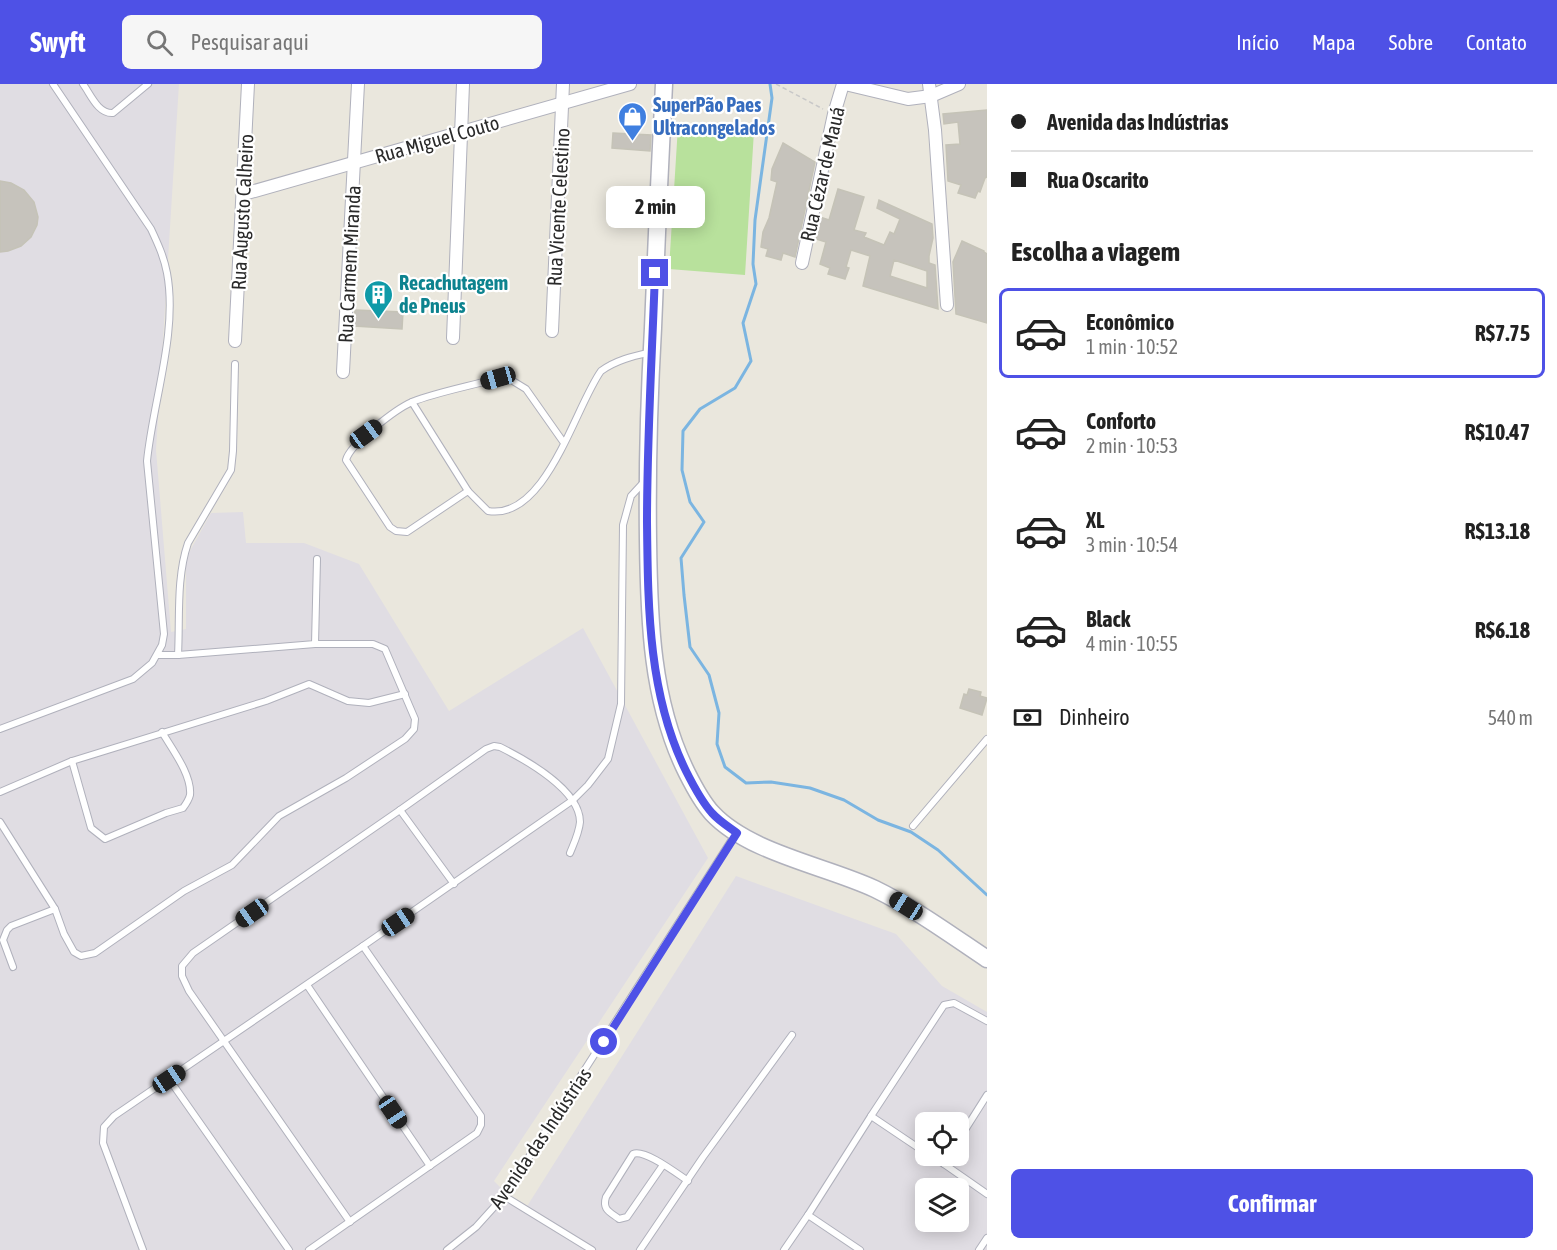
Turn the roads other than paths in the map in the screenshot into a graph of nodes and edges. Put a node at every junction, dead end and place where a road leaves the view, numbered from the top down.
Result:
1 (52, 84) edge
2 (83, 84) edge
3 (148, 84) edge
4 (248, 84) edge
5 (358, 84) edge
6 (463, 84) edge
7 (563, 84) edge
8 (630, 84) edge
9 (664, 84) edge
10 (844, 84) edge
11 (959, 84) edge
12 (930, 90) edge
13 (563, 104) junction
14 (461, 132) junction
15 (355, 162) junction
16 (244, 194) junction
17 (802, 263) dead end
18 (947, 305) dead end
19 (552, 331) dead end
20 (453, 338) dead end
21 (235, 341) dead end
22 (652, 352) junction
23 (235, 364) dead end
24 (343, 372) dead end
25 (412, 402) junction
26 (564, 443) junction
27 (647, 479) junction
28 (468, 491) junction
29 (317, 559) dead end
30 (315, 644) junction
31 (158, 655) junction
32 (178, 655) junction
33 (405, 694) junction
34 (0, 729) edge
35 (162, 732) junction
36 (987, 739) edge
37 (72, 761) junction
38 (0, 792) edge
39 (573, 800) junction
40 (400, 810) junction
41 (0, 822) edge
42 (913, 826) dead end
43 (737, 833) junction
44 (570, 853) dead end
45 (454, 884) junction
46 (55, 909) junction
47 (363, 946) junction
48 (987, 959) edge
49 (13, 967) dead end
50 (307, 985) junction
51 (987, 1021) edge
52 (792, 1035) dead end
53 (224, 1042) junction
54 (169, 1079) junction
55 (987, 1095) edge
56 (871, 1116) junction
57 (969, 1124) edge
58 (915, 1146) edge
59 (663, 1165) junction
60 (430, 1166) junction
61 (947, 1166) edge
62 (688, 1181) junction
63 (987, 1194) edge
64 (504, 1196) junction
65 (808, 1215) junction
66 (350, 1222) junction
67 (986, 1243) edge
68 (142, 1250) edge
69 (289, 1250) edge
70 (309, 1250) edge
71 (447, 1250) edge
72 (592, 1250) edge
73 (640, 1250) edge
74 (784, 1250) edge
75 (860, 1250) edge
76 (979, 1250) edge

1 - 31 lane
2 - 3 lane
4 - 16 street, Rua Augusto Calheiro
5 - 15 street, Rua Carmem Miranda
6 - 14 street
7 - 13 street, Rua Vicente Celestino
8 - 13 street, Rua Miguel Couto
9 - 22 main road
10 - 12 street
10 - 17 street, Rua Cézar de Mauá
11 - 12 street
12 - 18 street
13 - 14 street, Rua Miguel Couto
13 - 19 street, Rua Vicente Celestino
14 - 15 street, Rua Miguel Couto
14 - 20 street
15 - 16 street, Rua Miguel Couto
15 - 24 street, Rua Carmem Miranda
16 - 21 street, Rua Augusto Calheiro
22 - 26 lane
22 - 27 main road
23 - 32 lane
25 - 26 lane
25 - 28 lane
25 - 28 lane
26 - 28 lane
27 - 39 lane
27 - 43 main road
29 - 30 lane
30 - 32 lane
30 - 33 lane
31 - 32 lane
31 - 34 lane
33 - 35 lane
33 - 46 lane
35 - 37 lane
35 - 37 lane
36 - 42 lane
37 - 38 lane
39 - 40 lane
39 - 44 lane
39 - 45 lane
40 - 45 lane
40 - 53 lane
41 - 46 lane
43 - 48 main road
43 - 64 lane, Avenida das Indústrias
45 - 47 lane
46 - 49 lane
47 - 50 lane
47 - 60 lane
50 - 53 lane
50 - 60 lane
51 - 56 lane
52 - 62 lane
53 - 54 lane
53 - 66 lane
54 - 68 lane
54 - 69 lane
55 - 57 lane
56 - 58 lane
56 - 65 lane
59 - 59 lane
59 - 62 lane
60 - 66 lane
61 - 63 lane
62 - 73 lane
64 - 71 lane, Avenida das Indústrias
64 - 72 lane
65 - 74 lane
65 - 75 lane
66 - 70 lane
67 - 76 lane

